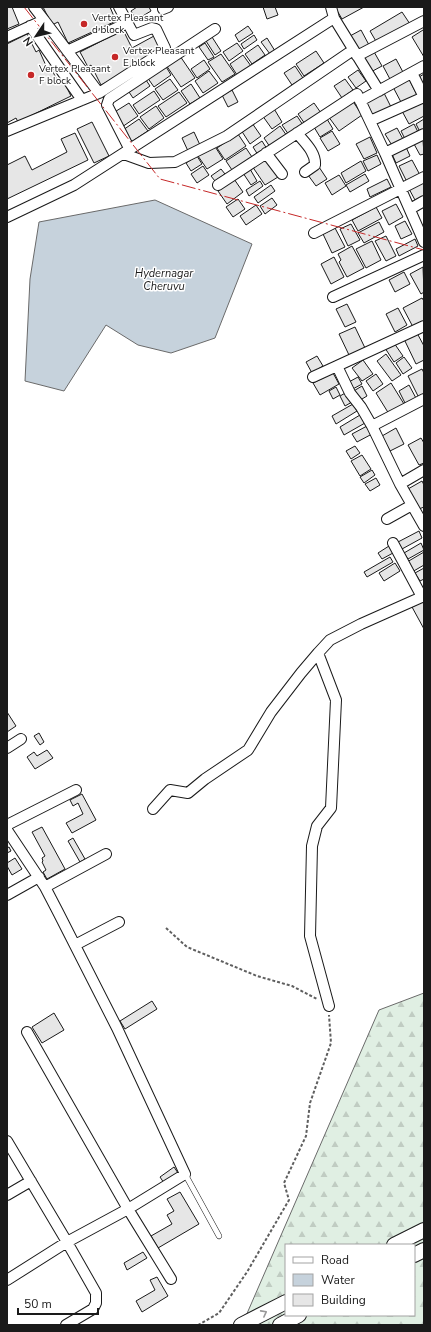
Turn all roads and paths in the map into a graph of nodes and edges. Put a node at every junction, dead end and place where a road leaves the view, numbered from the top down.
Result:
1 (34, 7) edge
2 (119, 7) edge
3 (331, 7) edge
4 (334, 18) junction
5 (44, 20) junction
6 (424, 21) edge
7 (127, 23) junction
8 (30, 26) junction
9 (215, 29) dead end
10 (7, 37) edge
11 (67, 51) junction
12 (355, 53) junction
13 (424, 66) edge
14 (412, 73) junction
15 (379, 91) junction
16 (99, 93) junction
17 (424, 97) edge
18 (82, 100) junction
19 (360, 101) junction
20 (370, 121) junction
21 (7, 131) edge
22 (297, 133) junction
23 (424, 134) edge
24 (127, 152) junction
25 (266, 153) junction
26 (386, 153) junction
27 (305, 172) dead end
28 (282, 174) dead end
29 (424, 177) edge
30 (218, 185) dead end
31 (401, 189) junction
32 (424, 201) edge
33 (410, 209) junction
34 (7, 217) edge
35 (314, 233) dead end
36 (424, 242) edge
37 (424, 255) edge
38 (333, 297) dead end
39 (424, 326) edge
40 (337, 366) junction
41 (313, 377) dead end
42 (424, 399) edge
43 (372, 426) junction
44 (424, 470) edge
45 (400, 484) junction
46 (412, 505) junction
47 (387, 519) dead end
48 (424, 526) edge
49 (393, 543) dead end
50 (423, 596) edge
51 (318, 653) junction
52 (21, 739) dead end
53 (7, 748) edge
54 (76, 790) dead end
55 (153, 809) dead end
56 (7, 825) edge
57 (7, 830) edge
58 (106, 854) dead end
59 (39, 877) junction
60 (45, 887) junction
61 (7, 895) edge
62 (120, 922) dead end
63 (166, 928) dead end
64 (75, 945) junction
65 (329, 1006) junction
66 (27, 1032) dead end
67 (7, 1141) edge
68 (185, 1174) junction
69 (31, 1181) junction
70 (7, 1195) edge
71 (128, 1209) junction
72 (424, 1230) edge
73 (219, 1236) dead end
74 (67, 1242) junction
75 (396, 1244) edge
76 (424, 1250) edge
77 (415, 1254) edge
78 (171, 1279) dead end
79 (7, 1280) edge
80 (285, 1303) edge
81 (297, 1316) edge
82 (66, 1325) edge
83 (198, 1325) edge
84 (241, 1325) edge
85 (280, 1325) edge

1 - 5 street
2 - 7 street
3 - 4 street
4 - 12 street
4 - 24 street
5 - 8 street
5 - 11 street
6 - 12 street
7 - 11 street
7 - 16 street
8 - 10 street
8 - 18 street
9 - 24 street
11 - 16 street
12 - 15 street
12 - 24 street
13 - 14 street
14 - 15 street
14 - 17 street
15 - 19 street
16 - 18 street
17 - 20 street
18 - 21 street
19 - 20 street
19 - 22 street
20 - 26 street
22 - 25 street
22 - 27 street
23 - 26 street
24 - 34 street
25 - 28 street
25 - 30 street
26 - 31 street
29 - 31 street
31 - 33 street
31 - 35 street
32 - 33 street
33 - 36 street
37 - 38 street
39 - 40 street
40 - 41 street
40 - 43 street
42 - 43 street
43 - 45 street
44 - 45 street
45 - 46 street
46 - 47 street
46 - 48 street
49 - 50 street
50 - 51 street
51 - 55 street
51 - 65 street
52 - 53 street
54 - 56 street
57 - 59 street
58 - 60 street
59 - 60 street
59 - 61 street
60 - 64 street
62 - 64 street
63 - 65 path
64 - 68 street
65 - 83 path
66 - 71 street
67 - 69 street
68 - 71 street
68 - 73 lane
69 - 70 street
69 - 74 street
71 - 74 street
71 - 78 street
72 - 75 main road
74 - 79 street
74 - 82 street
76 - 77 main road
84 -> 80 main road
81 - 85 main road

